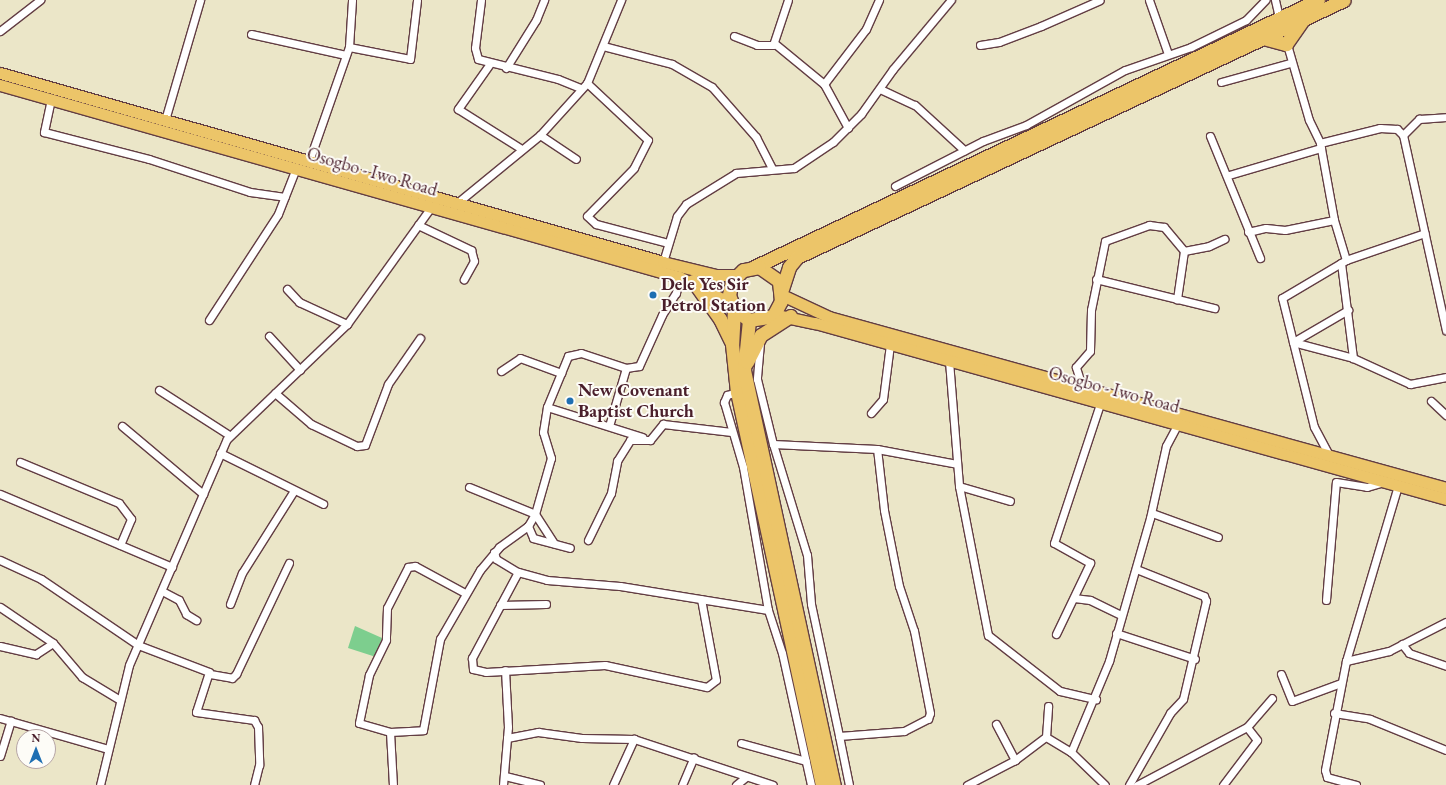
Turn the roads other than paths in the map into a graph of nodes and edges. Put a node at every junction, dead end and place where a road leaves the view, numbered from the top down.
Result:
1 (40, 0) edge
2 (200, 0) edge
3 (352, 0) edge
4 (417, 0) edge
5 (481, 0) edge
6 (544, 0) edge
7 (621, 0) edge
8 (788, 0) edge
9 (879, 0) edge
10 (951, 0) edge
11 (1100, 0) edge
12 (1149, 0) edge
13 (1265, 0) edge
14 (1275, 0) edge
15 (1318, 0) edge
16 (1344, 0) edge
17 (1302, 20) junction
18 (1281, 24) junction
19 (0, 31) edge
20 (251, 34) dead end
21 (734, 36) dead end
22 (1263, 38) junction
23 (774, 44) junction
24 (980, 44) dead end
25 (1286, 44) junction
26 (603, 46) junction
27 (349, 48) junction
28 (1168, 54) junction
29 (346, 55) junction
30 (1290, 63) junction
31 (488, 65) junction
32 (506, 68) junction
33 (0, 73) edge
34 (1221, 82) dead end
35 (586, 83) junction
36 (824, 84) junction
37 (0, 85) edge
38 (882, 85) junction
39 (580, 88) junction
40 (51, 99) junction
41 (1446, 117) edge
42 (165, 120) junction
43 (848, 128) junction
44 (540, 135) junction
45 (1210, 136) dead end
46 (1403, 136) junction
47 (1321, 146) junction
48 (520, 148) junction
49 (964, 150) junction
50 (576, 159) dead end
51 (309, 162) junction
52 (296, 168) junction
53 (772, 168) junction
54 (1229, 175) junction
55 (895, 186) dead end
56 (285, 197) junction
57 (457, 203) junction
58 (431, 207) junction
59 (1334, 220) junction
60 (418, 225) junction
61 (1248, 232) junction
62 (1425, 233) junction
63 (1224, 239) dead end
64 (668, 243) junction
65 (1184, 251) junction
66 (1260, 258) dead end
67 (663, 262) junction
68 (1344, 262) junction
69 (750, 268) junction
70 (737, 275) junction
71 (679, 277) junction
72 (464, 279) dead end
73 (1096, 279) junction
74 (693, 281) junction
75 (287, 289) dead end
76 (782, 292) junction
77 (1177, 299) junction
78 (732, 306) junction
79 (1214, 308) dead end
80 (1348, 310) junction
81 (772, 316) junction
82 (790, 316) junction
83 (209, 320) dead end
84 (750, 320) junction
85 (347, 324) junction
86 (1446, 330) edge
87 (761, 335) junction
88 (269, 336) dead end
89 (420, 338) dead end
90 (1293, 342) junction
91 (732, 344) junction
92 (890, 344) junction
93 (1353, 358) junction
94 (949, 361) junction
95 (626, 368) junction
96 (300, 370) junction
97 (744, 370) junction
98 (501, 371) dead end
99 (561, 373) junction
100 (1446, 376) edge
101 (1082, 386) junction
102 (160, 390) dead end
103 (737, 392) junction
104 (275, 393) junction
105 (1431, 402) dead end
106 (1100, 404) junction
107 (547, 407) junction
108 (871, 413) dead end
109 (1446, 415) edge
110 (1177, 425) junction
111 (122, 426) dead end
112 (609, 426) junction
113 (732, 432) junction
114 (230, 435) junction
115 (650, 440) junction
116 (774, 444) junction
117 (877, 449) junction
118 (220, 453) junction
119 (1329, 455) junction
120 (20, 462) dead end
121 (957, 464) junction
122 (1383, 482) junction
123 (959, 486) junction
124 (1398, 486) junction
125 (469, 487) dead end
126 (1446, 488) edge
127 (293, 492) junction
128 (0, 494) edge
129 (203, 494) junction
130 (1446, 499) edge
131 (1010, 501) dead end
132 (323, 504) dead end
133 (1152, 513) junction
134 (535, 514) junction
135 (528, 526) junction
136 (1218, 537) dead end
137 (588, 540) dead end
138 (554, 543) junction
139 (120, 545) junction
140 (570, 548) dead end
141 (496, 553) junction
142 (0, 560) edge
143 (289, 563) dead end
144 (776, 564) junction
145 (172, 567) junction
146 (761, 568) junction
147 (1136, 569) junction
148 (518, 572) junction
149 (162, 591) junction
150 (465, 594) junction
151 (1074, 598) junction
152 (701, 599) junction
153 (1326, 600) dead end
154 (230, 604) dead end
155 (546, 604) dead end
156 (500, 605) junction
157 (0, 607) edge
158 (768, 610) junction
159 (1120, 615) junction
160 (196, 620) dead end
161 (1446, 622) edge
162 (1116, 633) junction
163 (1056, 634) dead end
164 (53, 644) junction
165 (1402, 644) junction
166 (138, 645) junction
167 (0, 646) edge
168 (1194, 659) junction
169 (1346, 661) junction
170 (803, 665) junction
171 (1446, 666) edge
172 (505, 670) junction
173 (210, 674) junction
174 (1282, 674) dead end
175 (1341, 683) junction
176 (1096, 698) junction
177 (1272, 698) dead end
178 (120, 700) junction
179 (1048, 706) dead end
180 (1334, 713) junction
181 (0, 718) edge
182 (11, 721) junction
183 (996, 724) dead end
184 (1247, 727) junction
185 (390, 732) junction
186 (839, 736) junction
187 (1046, 737) junction
188 (507, 738) junction
189 (634, 739) junction
190 (741, 743) dead end
191 (108, 749) junction
192 (1446, 750) edge
193 (1071, 752) junction
194 (0, 756) edge
195 (694, 757) junction
196 (1015, 760) junction
197 (806, 762) junction
198 (505, 776) junction
199 (746, 777) junction
200 (816, 781) edge
201 (100, 785) edge
202 (254, 785) edge
203 (393, 785) edge
204 (503, 785) edge
205 (540, 785) edge
206 (613, 785) edge
207 (682, 785) edge
208 (736, 785) edge
209 (773, 785) edge
210 (834, 785) edge
211 (849, 785) edge
212 (967, 785) edge
213 (1105, 785) edge
214 (1129, 785) edge
215 (1137, 785) edge
216 (1223, 785) edge
217 (1356, 785) edge

1 - 19 street
2 - 42 street
3 - 27 street
4 - 27 street
5 - 31 street
6 - 32 street
7 - 26 street
8 - 23 street
9 - 36 street
10 - 38 street
11 - 24 street
12 - 28 street
13 - 28 street
14 - 18 street
15 - 18 highway
16 - 17 highway
17 - 18 highway
17 - 25 highway
18 - 22 highway
18 - 25 street
18 - 69 highway
20 - 29 street
21 - 23 street
22 - 25 highway
22 - 76 highway
23 - 36 street
25 - 30 street
26 - 35 street
26 - 53 street
27 - 29 street
28 - 49 street
29 - 51 street
30 - 34 street
30 - 47 street
31 - 32 street
31 - 48 street
32 - 39 street
33 - 42 main road, Osogbo - Iwo Road
35 - 39 street
35 - 64 street
36 - 43 street
37 - 40 main road, Osogbo - Iwo Road
38 - 43 street
38 - 49 street
39 - 44 street
40 - 52 main road, Osogbo - Iwo Road
40 - 56 street
41 - 46 street
42 - 51 main road, Osogbo - Iwo Road
43 - 53 street
44 - 48 street
44 - 50 street
45 - 54 street
46 - 47 street
46 - 62 street
47 - 54 street
47 - 59 street
48 - 57 street
49 - 55 street
51 - 57 main road, Osogbo - Iwo Road
52 - 56 street
52 - 58 main road, Osogbo - Iwo Road
53 - 64 street
54 - 61 street
56 - 83 street
57 - 67 main road, Osogbo - Iwo Road
58 - 60 street
58 - 71 main road, Osogbo - Iwo Road
59 - 61 street
59 - 68 street
60 - 72 street
60 - 85 street
61 - 66 street
62 - 68 street
62 - 86 street
63 - 65 street
64 - 67 street
65 - 73 street
65 - 77 street
67 - 70 main road, Osogbo - Iwo Road
68 - 80 street
68 - 90 street
69 - 70 highway
69 - 76 highway
70 - 78 highway
71 - 74 main road, Osogbo - Iwo Road
71 - 95 street
73 - 77 street
73 - 101 street
74 - 78 main road, Osogbo - Iwo Road
74 - 91 highway
75 - 85 street
76 - 81 highway
76 - 101 main road, Osogbo - Iwo Road
77 - 79 street
78 - 84 highway
78 - 91 highway
80 - 90 street
80 - 93 street
81 - 82 main road, Osogbo - Iwo Road
81 - 84 highway
82 - 87 highway
82 - 92 main road, Osogbo - Iwo Road
84 - 97 highway
85 - 96 street
87 - 97 highway
87 - 116 street
88 - 96 street
89 - 104 street
90 - 93 street
90 - 119 street
91 - 103 highway
92 - 94 main road, Osogbo - Iwo Road
92 - 108 street
93 - 100 street
94 - 106 main road, Osogbo - Iwo Road
94 - 121 street
95 - 99 street
95 - 112 street
96 - 104 street
97 - 170 highway
98 - 99 street
99 - 107 street
101 - 119 main road, Osogbo - Iwo Road
102 - 114 street
103 - 113 street
103 - 144 highway
104 - 114 street
105 - 109 street
106 - 110 main road, Osogbo - Iwo Road
106 - 151 street
107 - 112 street
107 - 134 street
110 - 122 main road, Osogbo - Iwo Road
110 - 133 street
111 - 129 street
112 - 115 street
113 - 115 street
113 - 146 street
114 - 118 street
115 - 137 street
116 - 117 street
116 - 186 street
117 - 121 street
117 - 186 street
118 - 127 street
118 - 129 street
119 - 126 main road, Osogbo - Iwo Road
120 - 139 street
121 - 123 street
122 - 124 main road, Osogbo - Iwo Road
122 - 153 street
123 - 131 street
123 - 176 street
124 - 130 main road, Osogbo - Iwo Road
124 - 169 street
125 - 134 street
127 - 132 street
127 - 154 street
128 - 139 street
129 - 145 street
133 - 136 street
133 - 147 street
134 - 135 street
134 - 138 street
135 - 138 street
135 - 141 street
138 - 140 street
139 - 145 street
141 - 148 street
141 - 150 street
142 - 166 street
143 - 173 street
144 - 146 street
144 - 170 highway
145 - 149 street
146 - 158 street
147 - 159 street
147 - 168 street
148 - 152 street
148 - 156 street
149 - 160 street
149 - 166 street
150 - 185 street
150 - 185 street
151 - 159 street
151 - 163 street
152 - 158 street
152 - 172 street
155 - 156 street
156 - 172 street
157 - 164 street
158 - 197 street
159 - 162 street
161 - 165 street
162 - 168 street
162 - 176 street
164 - 167 street
164 - 178 street
165 - 169 street
165 - 171 street
166 - 173 street
166 - 178 street
168 - 214 street
169 - 175 street
170 - 200 highway
170 - 210 highway
172 - 188 street
173 - 202 street
174 - 175 street
175 - 180 street
176 - 193 street
177 - 184 street
178 - 191 street
179 - 187 street
180 - 192 street
180 - 217 street
181 - 182 street
182 - 191 street
182 - 194 street
183 - 196 street
184 - 215 street
184 - 216 street
185 - 203 street
186 - 211 street
187 - 193 street
187 - 196 street
188 - 189 street
188 - 198 street
189 - 195 street
189 - 206 street
190 - 197 street
191 - 201 street
193 - 213 street
195 - 199 street
195 - 207 street
196 - 212 street
197 - 200 street
198 - 204 street
198 - 205 street
199 - 208 street
199 - 209 street

